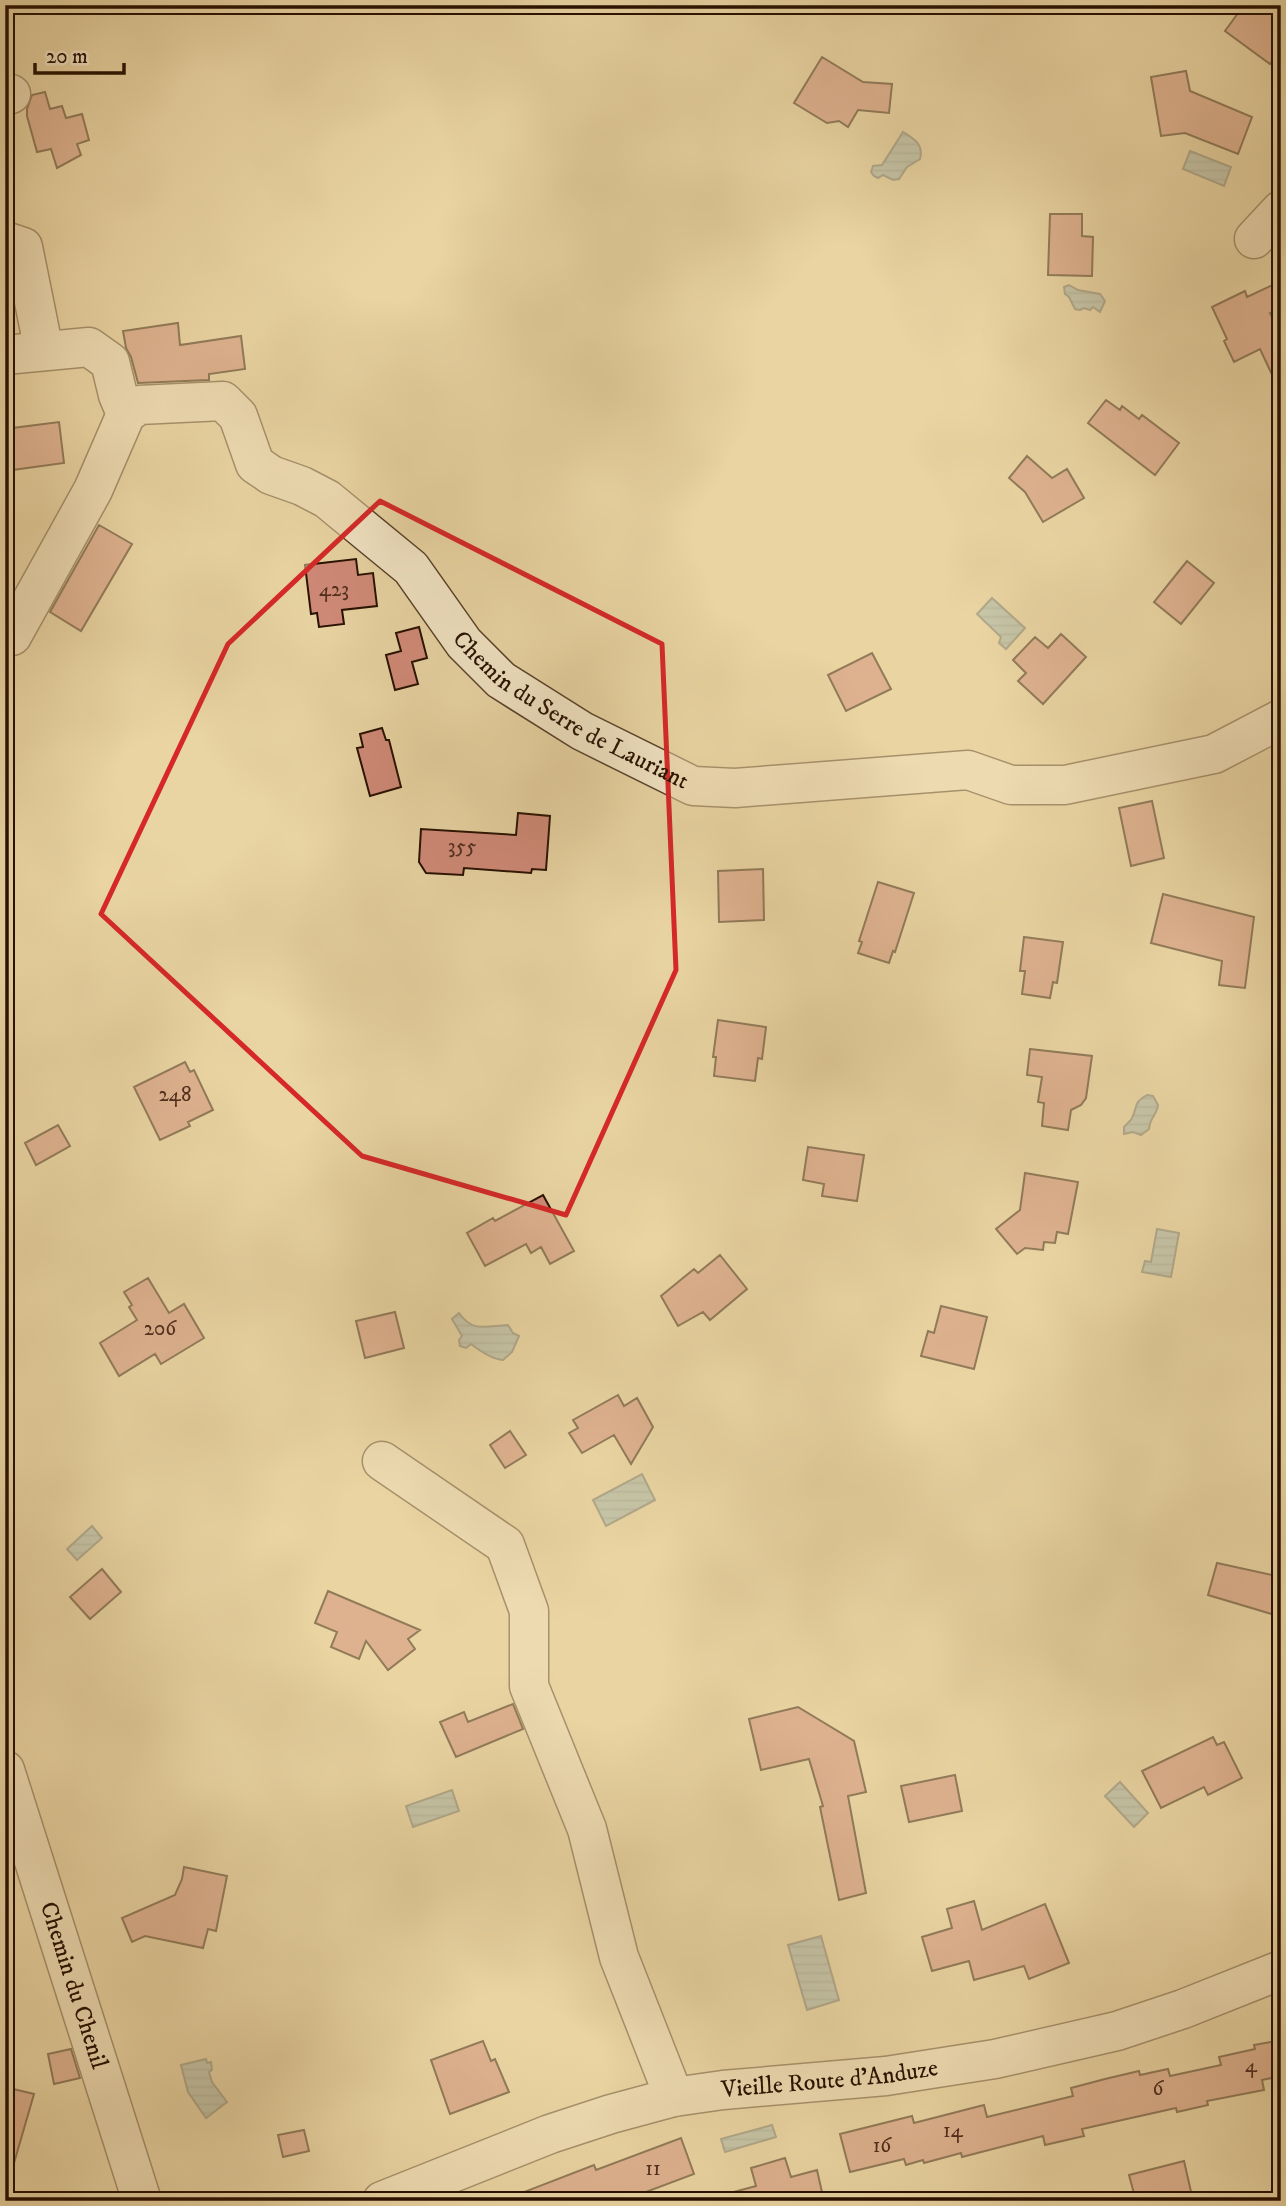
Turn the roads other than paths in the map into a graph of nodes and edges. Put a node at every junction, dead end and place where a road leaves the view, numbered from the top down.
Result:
1 (1281, 210) edge
2 (1254, 239) dead end
3 (5, 241) edge
4 (44, 351) junction
5 (5, 355) edge
6 (126, 414) junction
7 (12, 636) dead end
8 (1281, 719) edge
9 (382, 1461) dead end
10 (5, 1770) edge
11 (1281, 1970) edge
12 (674, 2097) junction
13 (142, 2201) edge
14 (382, 2201) edge

1 - 2 street
3 - 4 street
4 - 5 street
4 - 6 street
6 - 7 street
6 - 8 street, Chemin du Serre de Lauriant
9 - 12 street
10 - 13 street, Chemin du Chenil
11 - 12 street, Vieille Route d'Anduze
12 - 14 street, Vieille Route d'Anduze

